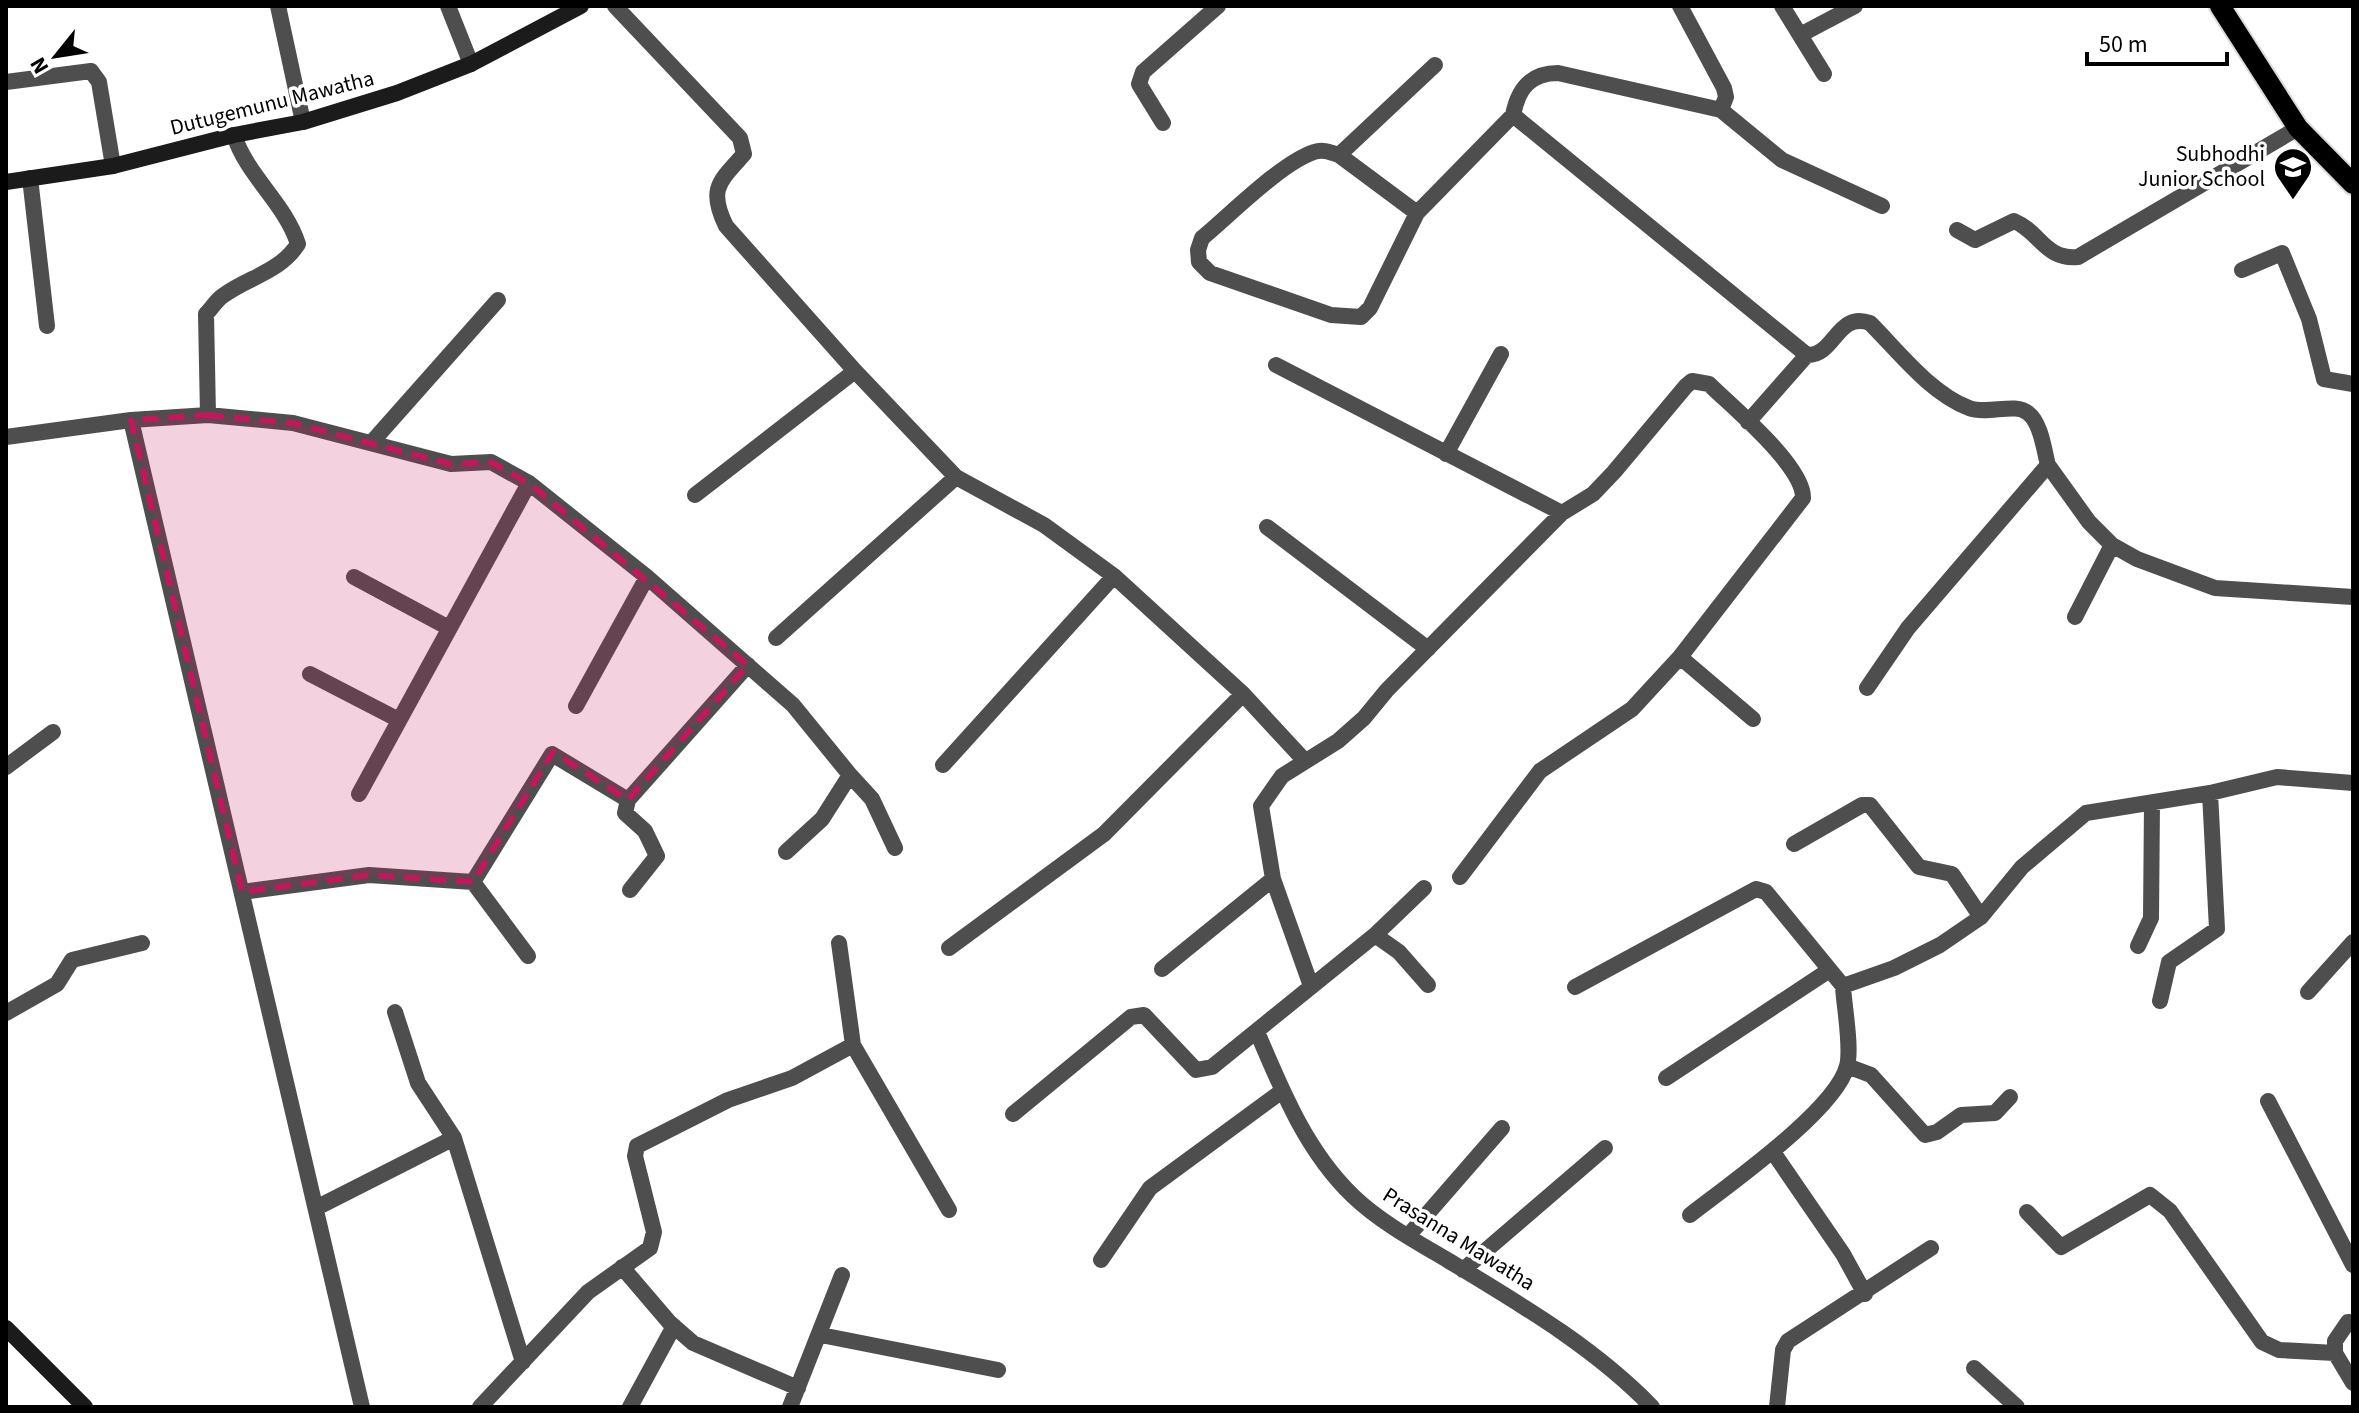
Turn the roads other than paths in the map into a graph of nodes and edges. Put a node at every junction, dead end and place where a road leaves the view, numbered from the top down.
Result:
1 (278, 6) edge
2 (448, 6) edge
3 (581, 6) edge
4 (615, 6) edge
5 (1218, 6) edge
6 (1680, 6) edge
7 (1782, 6) edge
8 (1855, 6) edge
9 (2220, 6) edge
10 (1800, 35) junction
11 (471, 64) junction
12 (1435, 65) dead end
13 (1824, 74) dead end
14 (6, 82) edge
15 (1721, 110) junction
16 (1513, 115) junction
17 (303, 122) junction
18 (1163, 123) dead end
19 (2298, 128) junction
20 (234, 135) junction
21 (1339, 155) junction
22 (113, 166) junction
23 (30, 178) junction
24 (6, 182) edge
25 (2353, 184) edge
26 (1882, 206) dead end
27 (1417, 213) junction
28 (1957, 230) dead end
29 (2242, 270) dead end
30 (498, 300) dead end
31 (47, 326) dead end
32 (1501, 354) dead end
33 (1807, 355) junction
34 (1276, 365) dead end
35 (855, 371) junction
36 (2353, 384) edge
37 (208, 415) junction
38 (131, 420) junction
39 (1748, 422) junction
40 (6, 437) edge
41 (372, 442) junction
42 (1446, 454) junction
43 (2048, 465) junction
44 (956, 477) junction
45 (529, 483) junction
46 (695, 495) dead end
47 (1562, 513) junction
48 (1267, 527) dead end
49 (2112, 545) junction
50 (1114, 576) junction
51 (354, 577) dead end
52 (647, 577) junction
53 (2353, 597) edge
54 (2075, 617) dead end
55 (449, 628) junction
56 (776, 638) dead end
57 (1428, 649) junction
58 (1680, 657) junction
59 (748, 665) junction
60 (310, 674) dead end
61 (1867, 688) dead end
62 (1243, 694) junction
63 (576, 706) dead end
64 (1753, 719) dead end
65 (399, 720) junction
66 (53, 732) dead end
67 (1304, 760) junction
68 (943, 765) dead end
69 (6, 767) edge
70 (850, 775) junction
71 (2353, 783) edge
72 (2210, 793) junction
73 (359, 794) dead end
74 (628, 800) junction
75 (2152, 803) junction
76 (1794, 844) dead end
77 (895, 848) dead end
78 (786, 852) dead end
79 (1460, 877) dead end
80 (1273, 879) junction
81 (473, 882) junction
82 (1424, 888) dead end
83 (630, 890) dead end
84 (242, 892) junction
85 (1981, 917) junction
86 (1375, 935) junction
87 (2353, 942) edge
88 (142, 943) dead end
89 (839, 943) dead end
90 (2138, 946) dead end
91 (949, 948) dead end
92 (528, 956) dead end
93 (1162, 969) dead end
94 (1828, 971) junction
95 (1428, 985) dead end
96 (1311, 986) junction
97 (1843, 986) junction
98 (1575, 987) dead end
99 (2308, 992) dead end
100 (2160, 1001) dead end
101 (395, 1012) dead end
102 (6, 1013) edge
103 (1258, 1034) junction
104 (853, 1045) junction
105 (1847, 1066) junction
106 (1666, 1078) dead end
107 (1282, 1091) junction
108 (2010, 1097) dead end
109 (2268, 1101) dead end
110 (1013, 1114) dead end
111 (1502, 1128) dead end
112 (454, 1138) junction
113 (1605, 1148) dead end
114 (1773, 1152) junction
115 (316, 1208) junction
116 (949, 1210) dead end
117 (2027, 1212) dead end
118 (1690, 1215) dead end
119 (1408, 1236) junction
120 (1931, 1248) dead end
121 (1101, 1260) dead end
122 (2353, 1265) edge
123 (622, 1267) junction
124 (1463, 1270) junction
125 (842, 1275) dead end
126 (1865, 1294) junction
127 (2353, 1322) edge
128 (674, 1326) junction
129 (7, 1329) edge
130 (821, 1335) junction
131 (2335, 1353) junction
132 (523, 1362) junction
133 (1974, 1368) dead end
134 (998, 1370) dead end
135 (2353, 1383) edge
136 (798, 1388) junction
137 (85, 1407) edge
138 (362, 1407) edge
139 (480, 1407) edge
140 (630, 1407) edge
141 (790, 1407) edge
142 (1652, 1407) edge
143 (1777, 1407) edge
144 (2017, 1407) edge

1 - 17 street
2 - 11 street
3 - 11 street, Dutugemunu Mawatha
4 - 35 street
5 - 18 street
6 - 15 street
7 - 10 street
8 - 10 street
9 - 19 main road
10 - 13 street
11 - 17 street, Dutugemunu Mawatha
12 - 21 street
14 - 22 street
15 - 16 street
15 - 26 street
16 - 27 street
16 - 33 street
17 - 20 street, Dutugemunu Mawatha
19 - 25 main road
19 - 28 street
20 - 22 street, Dutugemunu Mawatha
20 - 37 street
21 - 27 street
21 - 27 street
22 - 23 street, Dutugemunu Mawatha
23 - 24 street, Dutugemunu Mawatha
23 - 31 street
29 - 36 street
30 - 41 street
32 - 42 street
33 - 39 street
33 - 43 street
34 - 42 street
35 - 44 street
35 - 46 street
37 - 38 street
37 - 41 street
38 - 40 street
38 - 84 street
39 - 47 street
39 - 58 street
41 - 45 street
42 - 47 street
43 - 49 street
43 - 61 street
44 - 50 street
44 - 56 street
45 - 52 street
45 - 55 street
47 - 57 street
48 - 57 street
49 - 53 street
49 - 54 street
50 - 62 street
50 - 68 street
51 - 55 street
52 - 59 street
52 - 63 street
55 - 65 street
57 - 67 street
58 - 64 street
58 - 79 street
59 - 70 street
59 - 74 street
60 - 65 street
62 - 67 street
62 - 91 street
65 - 73 street
66 - 69 street
67 - 80 street
70 - 77 street
70 - 78 street
71 - 72 street
72 - 75 street
72 - 100 street
74 - 81 street
74 - 83 street
75 - 85 street
75 - 90 street
76 - 85 street
80 - 93 street
80 - 96 street
81 - 84 street
81 - 92 street
82 - 86 street
84 - 115 street
85 - 97 street
86 - 95 street
86 - 96 street
87 - 99 street
88 - 102 street
89 - 104 street
94 - 97 street
94 - 98 street
94 - 106 street
96 - 103 street
97 - 105 street
101 - 112 street
103 - 107 street, Prasanna Mawatha
103 - 110 street
104 - 116 street
104 - 123 street
105 - 108 street
105 - 114 street
107 - 119 street, Prasanna Mawatha
107 - 121 street
109 - 122 street
111 - 119 street
112 - 115 street
112 - 132 street
113 - 124 street
114 - 118 street
114 - 126 street
115 - 138 street
117 - 131 street
119 - 124 street, Prasanna Mawatha
120 - 126 street
123 - 128 street
123 - 132 street
124 - 142 street, Prasanna Mawatha
125 - 130 street
126 - 143 street
127 - 131 street
128 - 136 street
128 - 140 street
129 - 137 street
130 - 134 street
130 - 136 street
131 - 135 street
132 - 139 street
133 - 144 street
136 - 141 street

